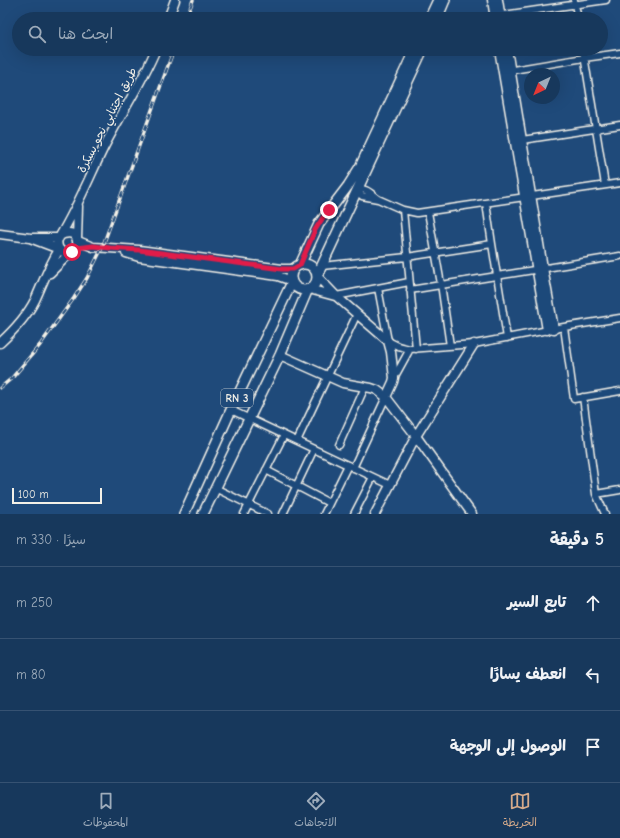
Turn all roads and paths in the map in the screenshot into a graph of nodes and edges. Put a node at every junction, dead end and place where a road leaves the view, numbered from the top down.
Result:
1 (175, 0) edge
2 (438, 0) edge
3 (445, 0) edge
4 (492, 0) edge
5 (498, 0) edge
6 (606, 0) edge
7 (575, 2) edge
8 (171, 12) edge
9 (432, 12) edge
10 (439, 12) edge
11 (496, 12) edge
12 (498, 12) edge
13 (527, 12) edge
14 (577, 12) edge
15 (620, 53) edge
16 (608, 55) edge
17 (152, 56) edge
18 (412, 56) edge
19 (420, 56) edge
20 (501, 56) edge
21 (507, 56) edge
22 (598, 56) edge
23 (584, 58) junction
24 (506, 71) junction
25 (620, 125) edge
26 (595, 129) junction
27 (522, 140) junction
28 (620, 183) edge
29 (605, 185) junction
30 (348, 186) junction
31 (358, 190) junction
32 (528, 196) junction
33 (79, 201) junction
34 (486, 203) junction
35 (403, 210) junction
36 (428, 212) junction
37 (0, 234) edge
38 (59, 237) junction
39 (30, 238) junction
40 (492, 244) junction
41 (75, 246) junction
42 (110, 248) junction
43 (59, 250) junction
44 (435, 253) junction
45 (620, 256) edge
46 (407, 257) junction
47 (322, 266) junction
48 (297, 267) junction
49 (540, 269) junction
50 (317, 276) junction
51 (497, 276) junction
52 (45, 278) junction
53 (292, 282) junction
54 (409, 282) junction
55 (441, 284) junction
56 (378, 288) junction
57 (308, 289) junction
58 (410, 290) junction
59 (336, 296) junction
60 (357, 314) junction
61 (620, 318) edge
62 (564, 327) junction
63 (551, 330) junction
64 (507, 338) junction
65 (388, 341) junction
66 (0, 343) edge
67 (474, 344) junction
68 (450, 346) junction
69 (413, 349) junction
70 (280, 355) junction
71 (328, 377) junction
72 (394, 378) junction
73 (366, 387) junction
74 (620, 391) edge
75 (386, 397) junction
76 (584, 397) junction
77 (232, 410) junction
78 (249, 418) junction
79 (284, 435) junction
80 (416, 436) junction
81 (297, 441) junction
82 (339, 445) dead end
83 (314, 449) junction
84 (351, 467) junction
85 (266, 470) junction
86 (373, 477) junction
87 (297, 485) junction
88 (390, 485) junction
89 (215, 488) junction
90 (620, 490) edge
91 (596, 494) junction
92 (329, 503) junction
93 (249, 505) junction
94 (184, 514) edge
95 (203, 514) edge
96 (244, 514) edge
97 (268, 514) edge
98 (283, 514) edge
99 (324, 514) edge
100 (354, 514) edge
101 (375, 514) edge
102 (472, 514) edge
103 (605, 514) edge

1 - 8 street
2 - 9 main road
3 - 10 main road
4 - 11 street
5 - 12 street
6 - 7 street
7 - 13 street
7 - 14 street
15 - 16 street
17 - 33 street, طريق اجتنابي نحو بسكرة
18 - 30 main road
19 - 31 main road
20 - 24 street
21 - 24 street
22 - 23 street
23 - 24 street
23 - 26 street
24 - 27 street
24 - 32 street
25 - 26 street
26 - 27 street
26 - 29 street
27 - 32 street
28 - 29 street
29 - 32 street
30 - 31 main road
30 - 48 main road
31 - 35 street
31 - 47 main road
32 - 34 street
32 - 49 street
33 - 38 street, طريق اجتنابي نحو بسكرة
33 - 41 street
34 - 36 street
34 - 40 street
35 - 36 street
35 - 46 street
36 - 44 street
37 - 39 street
38 - 39 street
38 - 41 street
38 - 43 street
39 - 43 street
40 - 44 street
40 - 51 street
41 - 42 street
41 - 43 street
41 - 52 street
42 - 48 street
42 - 53 street
43 - 52 street
44 - 46 street
44 - 55 street
45 - 49 street
46 - 47 street
46 - 54 street
47 - 50 main road
48 - 50 main road
48 - 53 main road
49 - 51 street
49 - 63 street
50 - 57 main road
50 - 59 street
51 - 55 street
51 - 64 street
52 - 66 street
53 - 57 main road
53 - 77 main road, RN 3
54 - 56 street
54 - 58 street
55 - 58 street
55 - 68 street
56 - 59 street
56 - 65 street
57 - 59 street
57 - 70 main road, RN 3
58 - 69 street
59 - 60 street
60 - 65 street
60 - 71 street
61 - 62 street
62 - 63 street
62 - 76 street
63 - 64 street
64 - 67 street
65 - 69 street
65 - 72 street
67 - 68 street
67 - 80 street
68 - 69 street
69 - 72 street
70 - 71 street
70 - 78 main road, RN 3
71 - 73 street
71 - 81 street
72 - 75 street
73 - 75 street
73 - 82 street
74 - 76 street
75 - 80 street
75 - 84 street
76 - 91 street
77 - 78 street
77 - 94 main road, RN 3
78 - 79 street
78 - 89 main road, RN 3
79 - 81 street
79 - 85 street
80 - 88 street
80 - 102 street
81 - 83 street
83 - 84 street
83 - 87 street
84 - 86 street
84 - 92 street
85 - 87 street
85 - 93 street
86 - 88 street
86 - 100 street
87 - 92 street
87 - 98 street
88 - 101 street
89 - 93 street
89 - 95 main road, RN 3
90 - 91 street
91 - 103 street
92 - 99 street
93 - 96 street
93 - 97 street

